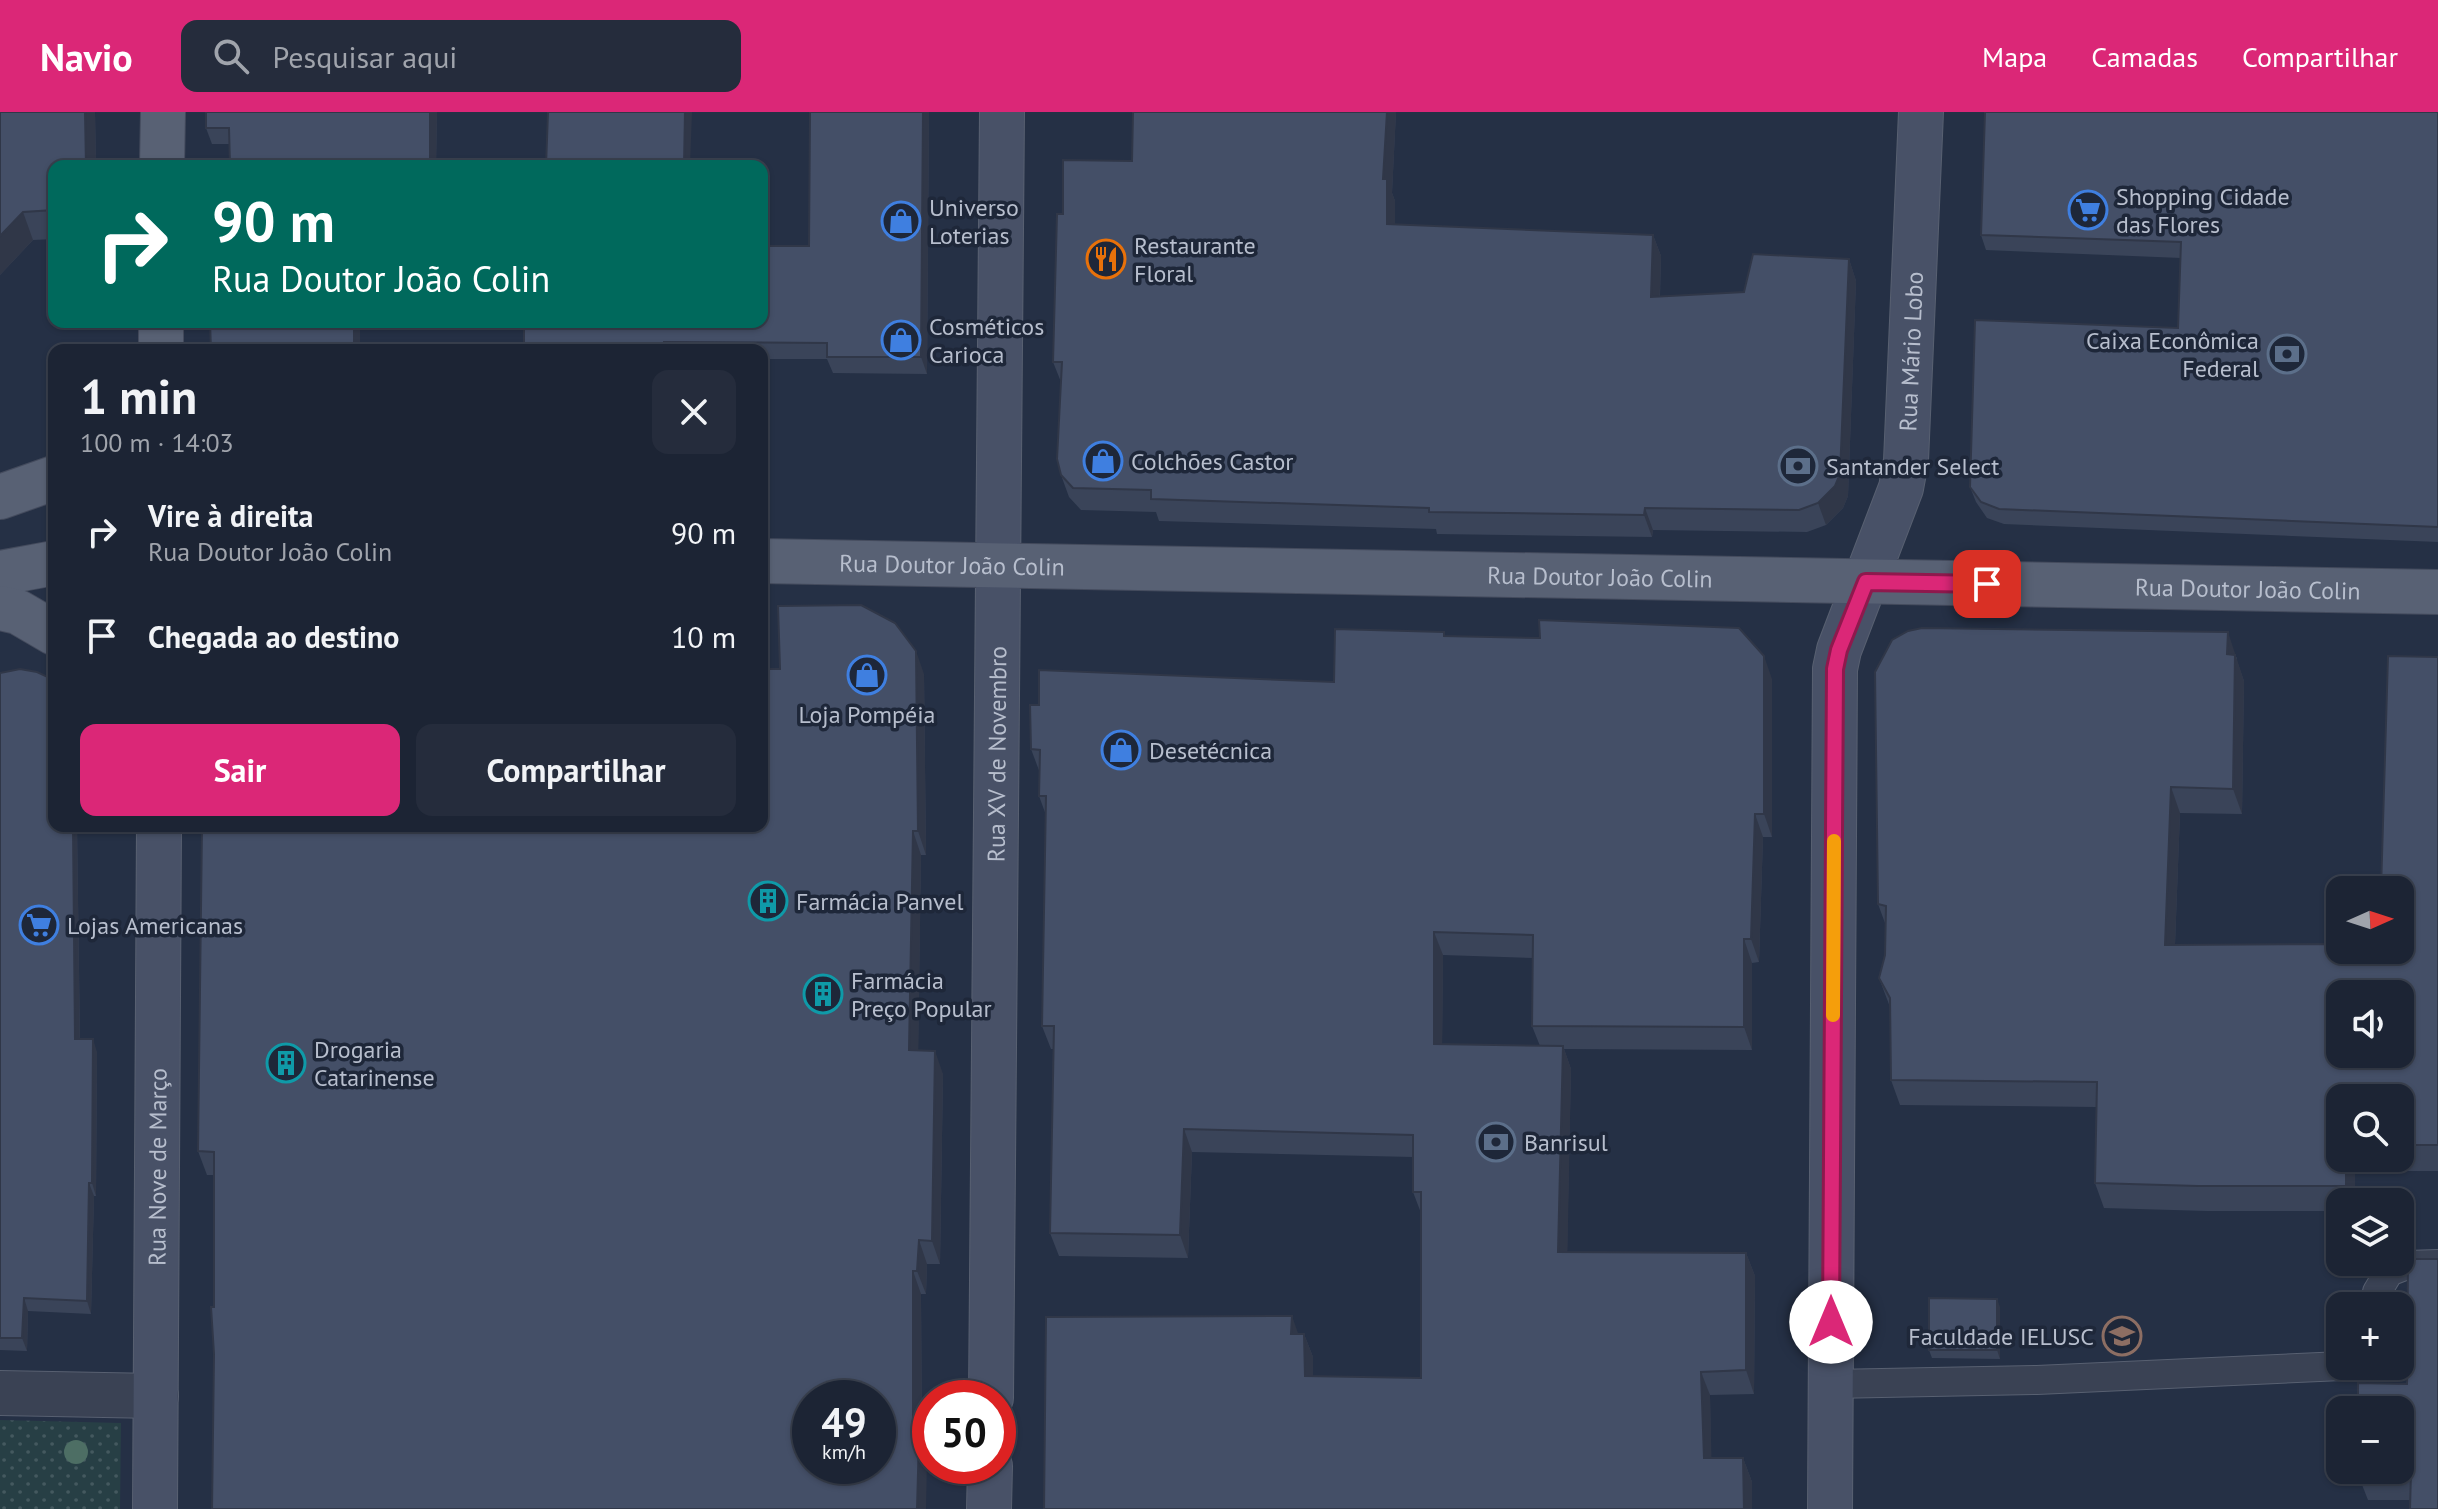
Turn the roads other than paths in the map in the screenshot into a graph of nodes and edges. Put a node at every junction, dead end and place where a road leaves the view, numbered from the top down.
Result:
1 (163, 112) edge
2 (1002, 112) edge
3 (1921, 112) edge
4 (162, 160) edge
5 (768, 561) edge
6 (48, 564) edge
7 (998, 565) junction
8 (0, 573) edge
9 (1866, 582) junction
10 (2438, 592) edge
11 (0, 608) edge
12 (48, 630) edge
13 (159, 832) edge
14 (2438, 1264) edge
15 (2377, 1292) edge
16 (2326, 1367) edge
17 (991, 1380) edge
18 (1831, 1384) junction
19 (0, 1393) edge
20 (156, 1396) junction
21 (990, 1484) edge
22 (155, 1509) edge
23 (989, 1509) edge
24 (1830, 1509) edge

1 - 4 main road
2 - 7 main road, Rua XV de Novembro
3 - 9 main road, Rua Mário Lobo
5 - 7 main road, Rua Doutor João Colin
6 - 8 main road
7 - 9 main road, Rua Doutor João Colin
7 - 17 main road, Rua XV de Novembro
9 - 10 main road, Rua Doutor João Colin
9 - 18 main road, Rua Mário Lobo
11 - 12 main road
13 - 20 main road, Rua Nove de Março
14 - 15 lane
16 - 18 lane
18 - 24 main road, Rua Mário Lobo
19 - 20 street
20 - 22 main road, Rua Nove de Março
21 - 23 main road

